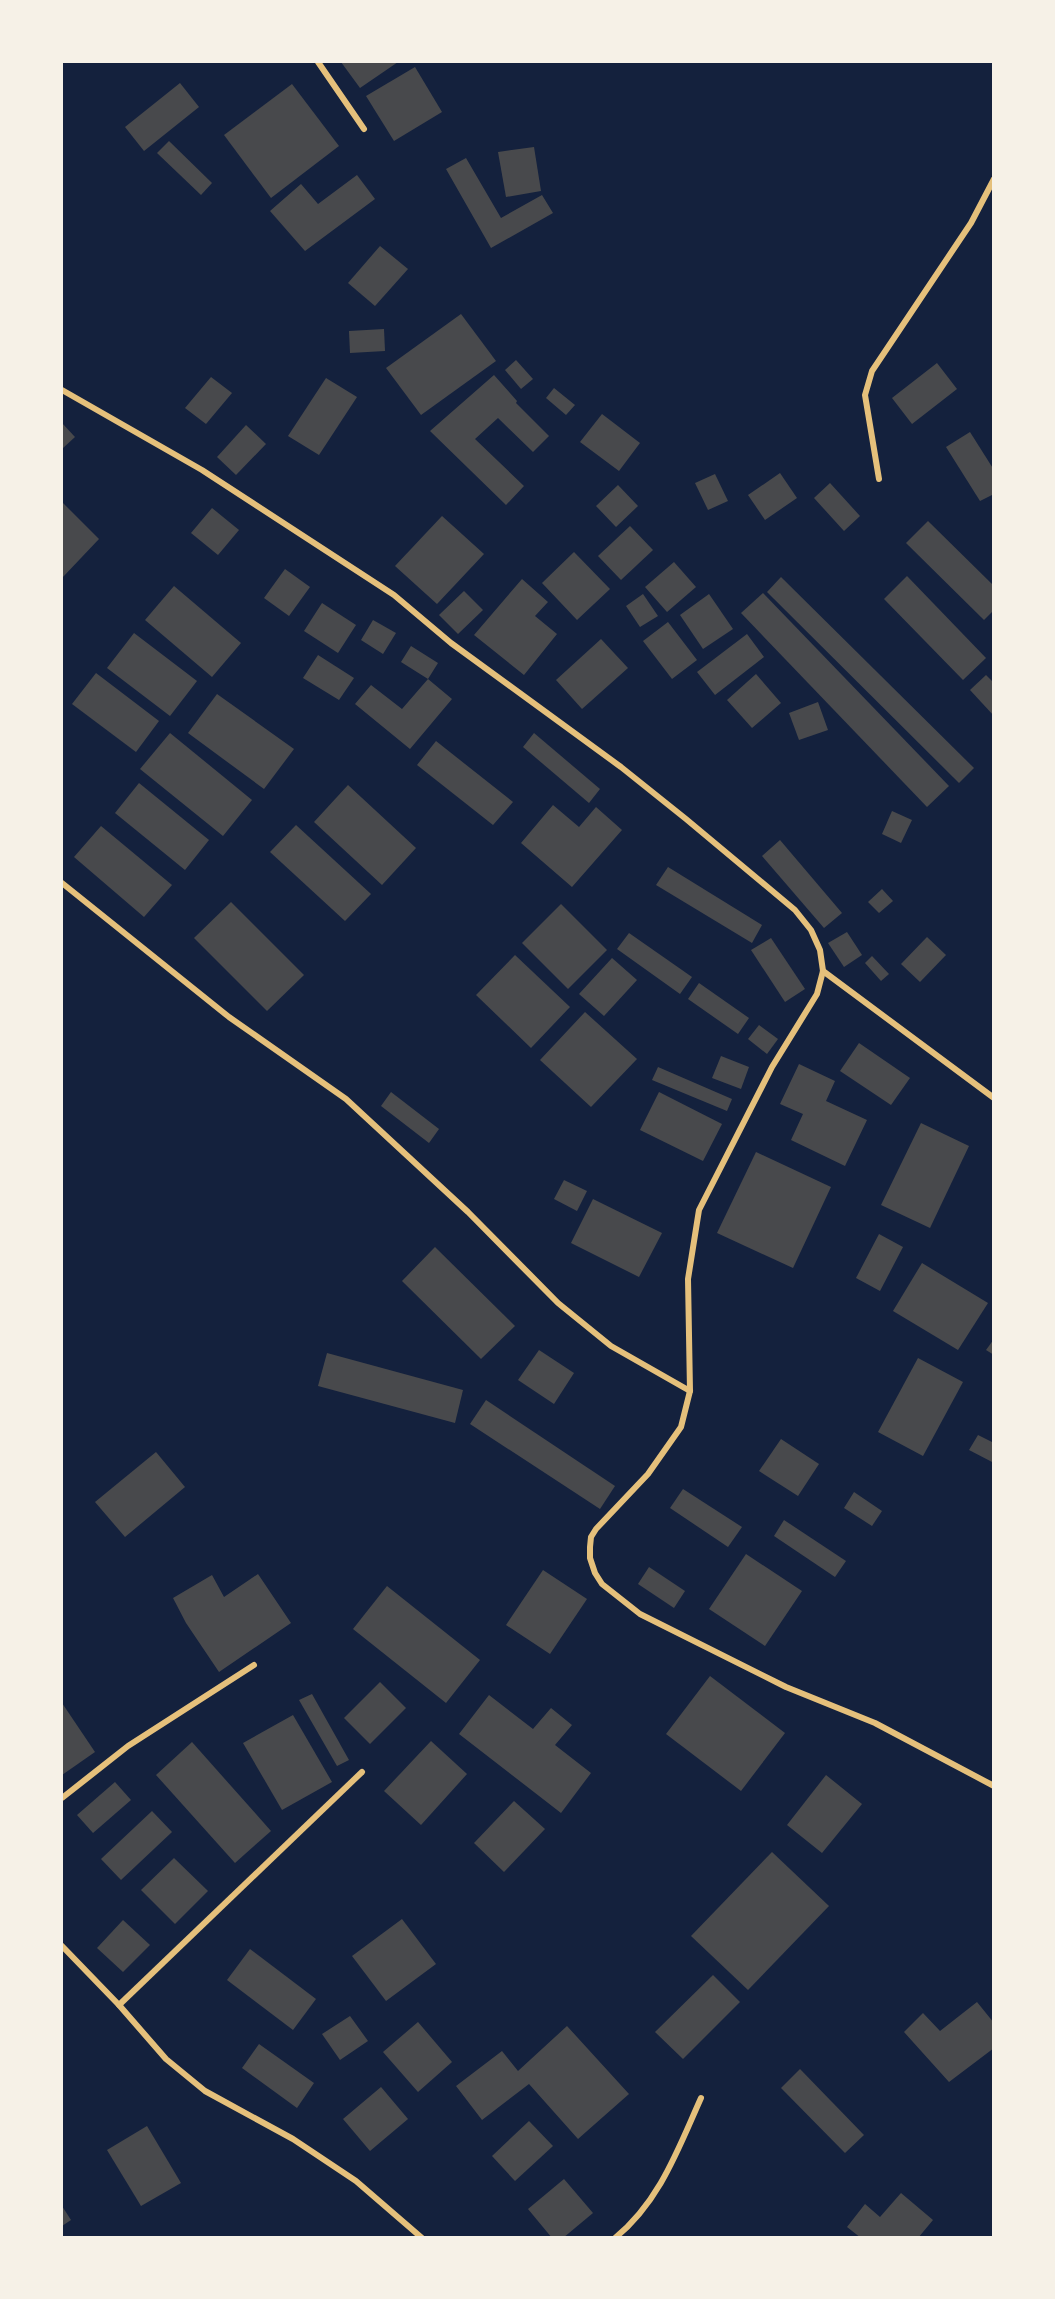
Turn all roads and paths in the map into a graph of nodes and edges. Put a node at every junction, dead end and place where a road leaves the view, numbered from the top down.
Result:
1 (318, 62) edge
2 (364, 129) dead end
3 (993, 179) edge
4 (62, 390) edge
5 (879, 479) dead end
6 (62, 883) edge
7 (823, 970) junction
8 (993, 1098) edge
9 (690, 1391) junction
10 (254, 1665) dead end
11 (362, 1772) dead end
12 (993, 1786) edge
13 (62, 1798) edge
14 (62, 1946) edge
15 (119, 2005) junction
16 (701, 2098) dead end
17 (422, 2238) edge
18 (615, 2238) edge

1 - 2 street
3 - 5 street
4 - 7 street
6 - 9 street
7 - 8 street
7 - 9 street
9 - 12 street
10 - 13 street
11 - 15 street
14 - 15 street
15 - 17 street
16 - 18 street

